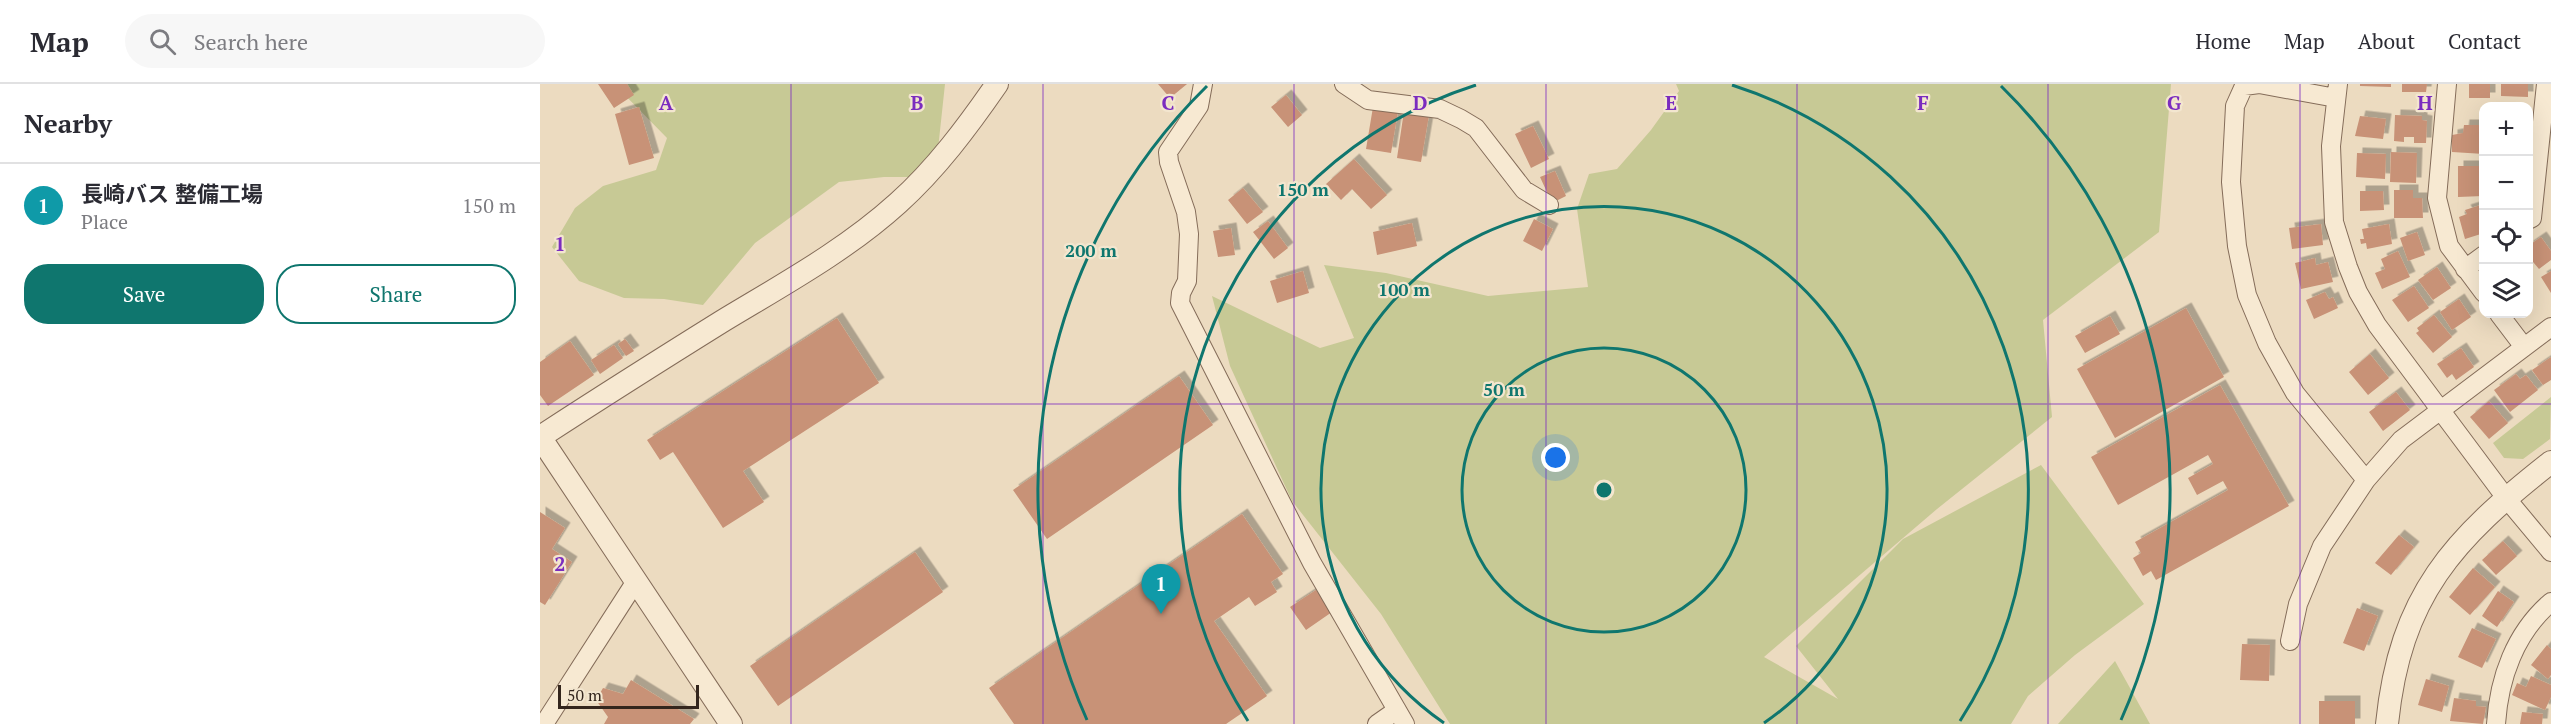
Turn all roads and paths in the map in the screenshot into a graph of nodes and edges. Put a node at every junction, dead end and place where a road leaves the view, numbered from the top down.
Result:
1 (997, 84) edge
2 (1203, 84) edge
3 (1344, 84) edge
4 (2447, 84) edge
5 (2546, 84) edge
6 (2337, 91) edge
7 (1549, 205) dead end
8 (2533, 210) edge
9 (2479, 259) edge
10 (2465, 269) junction
11 (2479, 287) edge
12 (2502, 318) edge
13 (2551, 327) edge
14 (2524, 346) junction
15 (2440, 409) junction
16 (540, 437) edge
17 (2551, 462) edge
18 (2366, 480) junction
19 (2505, 498) junction
20 (2551, 552) edge
21 (636, 581) junction
22 (2551, 602) edge
23 (2289, 641) dead end
24 (1401, 717) edge
25 (544, 724) edge
26 (731, 724) edge
27 (1377, 724) edge
28 (2387, 724) edge
29 (2496, 724) edge

1 - 16 street
2 - 24 street
3 - 7 street
4 - 10 street
5 - 8 street
6 - 15 street
6 - 18 street
9 - 10 street
10 - 11 street
12 - 14 street
13 - 14 street
14 - 15 street
15 - 18 street
15 - 19 street
16 - 21 street
17 - 19 street
18 - 23 street
19 - 20 street
19 - 28 street
21 - 25 street
21 - 26 street
22 - 29 street
24 - 27 street

